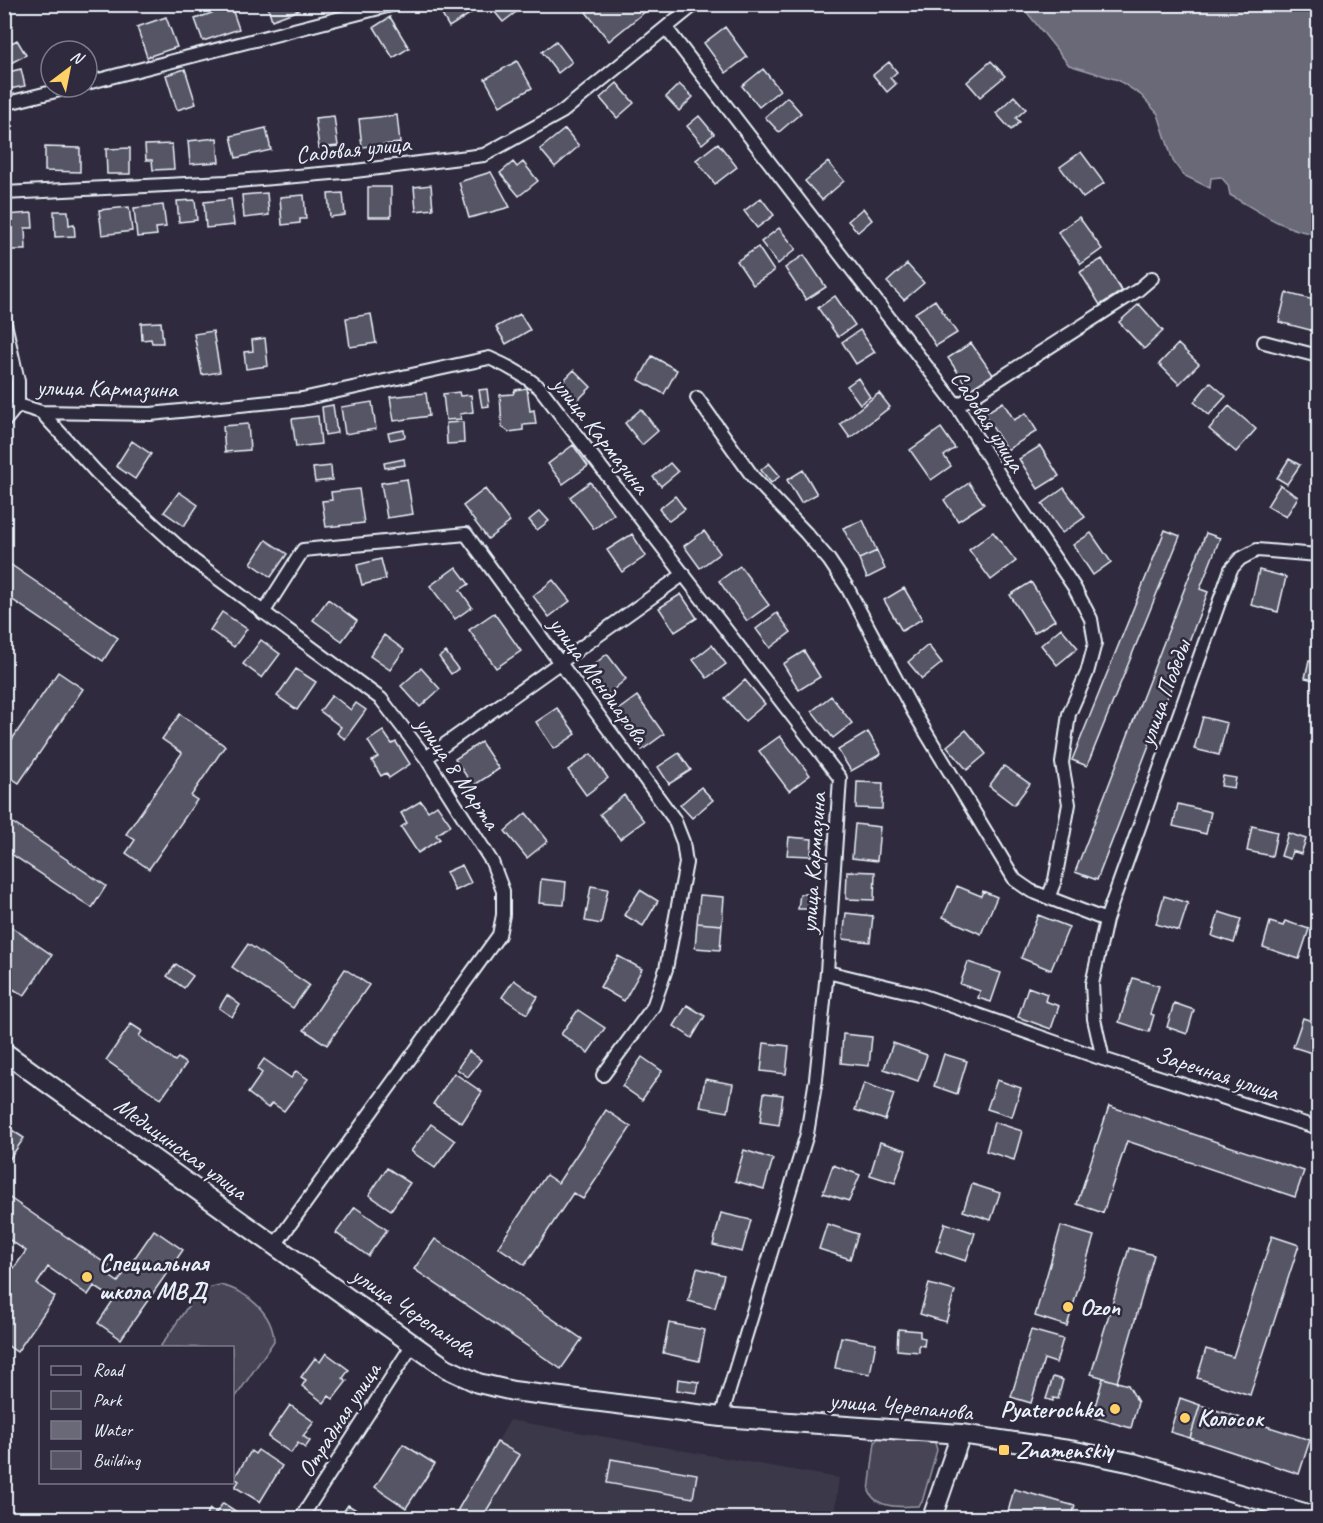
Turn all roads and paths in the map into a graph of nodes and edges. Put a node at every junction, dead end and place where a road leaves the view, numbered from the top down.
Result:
1 (395, 4) edge
2 (694, 4) edge
3 (666, 28) junction
4 (99, 80) edge
5 (39, 95) edge
6 (4, 104) edge
7 (4, 192) edge
8 (1152, 278) dead end
9 (4, 320) edge
10 (1264, 342) dead end
11 (1318, 356) edge
12 (697, 398) dead end
13 (18, 405) junction
14 (957, 406) junction
15 (41, 412) junction
16 (4, 422) edge
17 (1318, 555) edge
18 (684, 574) junction
19 (263, 614) junction
20 (560, 663) junction
21 (426, 758) junction
22 (1049, 897) junction
23 (1106, 920) junction
24 (827, 972) junction
25 (4, 1052) edge
26 (1103, 1059) junction
27 (603, 1076) dead end
28 (1318, 1128) edge
29 (275, 1245) junction
30 (329, 1284) joint
31 (413, 1344) junction
32 (721, 1417) junction
33 (961, 1434) junction
34 (1318, 1517) edge
35 (301, 1518) edge
36 (932, 1518) edge

1 - 4 street
2 - 3 street, Садовая улица
3 - 7 street, Садовая улица
3 - 14 street, Садовая улица
5 - 6 street
8 - 14 street
9 - 13 street
10 - 11 street
12 - 22 street
13 - 15 street, улица Кармазина
13 - 16 street
14 - 22 street, Садовая улица
15 - 18 street, улица Кармазина
15 - 19 street, улица 8 Марта
17 - 23 street, улица Победы
18 - 20 street
18 - 24 street, улица Кармазина
19 - 20 street, улица Мендиарова
19 - 21 street, улица 8 Марта
20 - 21 street
20 - 27 street, улица Мендиарова
21 - 29 street, улица 8 Марта
22 - 23 street
23 - 26 street, улица Победы
24 - 26 street, Заречная улица
24 - 32 street
25 - 29 main road, Медицинская улица
26 - 28 street, Заречная улица
29 - 30 main road, Медицинская улица
30 - 31 main road, улица Черепанова
31 - 32 main road, улица Черепанова
31 - 35 street, Отрадная улица
32 - 33 main road, улица Черепанова
33 - 34 main road, улица Черепанова
33 - 36 main road

